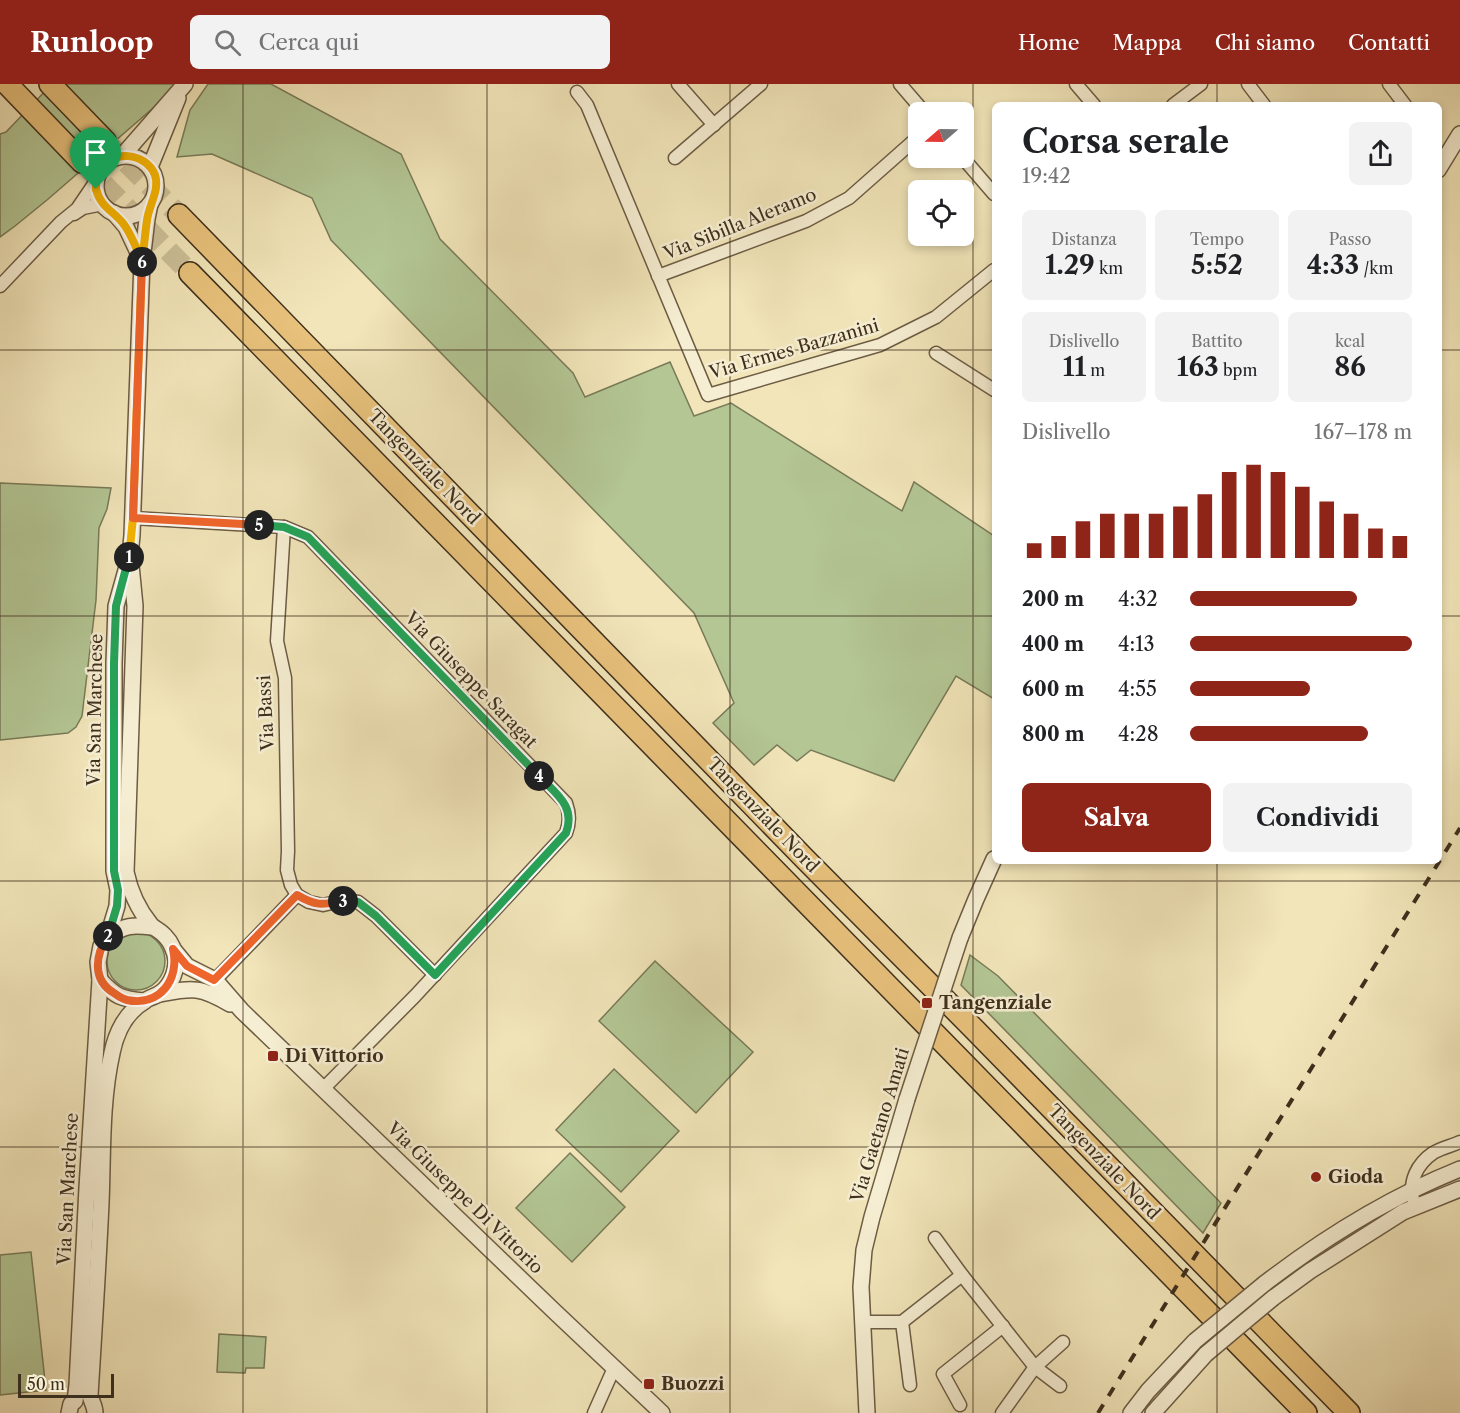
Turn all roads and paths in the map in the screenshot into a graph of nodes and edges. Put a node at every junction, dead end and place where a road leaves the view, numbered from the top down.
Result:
1 (7, 84) edge
2 (50, 84) edge
3 (678, 84) edge
4 (761, 84) edge
5 (900, 84) edge
6 (1076, 84) edge
7 (1201, 84) edge
8 (1248, 84) edge
9 (1389, 84) edge
10 (183, 86) edge
11 (577, 92) dead end
12 (915, 102) edge
13 (1091, 102) edge
14 (1177, 102) edge
15 (1262, 102) edge
16 (1403, 102) edge
17 (714, 125) junction
18 (1460, 134) edge
19 (100, 136) tunnel mouth
20 (908, 146) edge
21 (123, 155) junction
22 (77, 157) tunnel mouth
23 (675, 158) dead end
24 (1442, 158) edge
25 (150, 167) junction
26 (972, 168) edge
27 (96, 181) junction
28 (992, 192) edge
29 (150, 204) junction
30 (108, 209) junction
31 (179, 215) tunnel mouth
32 (61, 222) junction
33 (142, 261) junction
34 (992, 272) edge
35 (190, 273) tunnel mouth
36 (658, 276) junction
37 (0, 286) edge
38 (936, 353) dead end
39 (992, 389) edge
40 (133, 518) junction
41 (284, 527) junction
42 (130, 556) junction
43 (992, 863) edge
44 (297, 895) junction
45 (152, 927) junction
46 (108, 936) junction
47 (173, 949) junction
48 (435, 975) junction
49 (100, 980) junction
50 (214, 980) junction
51 (159, 994) junction
52 (144, 1001) junction
53 (242, 1011) junction
54 (323, 1089) junction
55 (1460, 1142) edge
56 (1460, 1169) edge
57 (1460, 1189) edge
58 (1412, 1190) junction
59 (1415, 1207) junction
60 (935, 1238) dead end
61 (962, 1275) junction
62 (863, 1322) junction
63 (902, 1322) junction
64 (1003, 1326) junction
65 (1063, 1342) dead end
66 (1035, 1366) junction
67 (614, 1368) junction
68 (910, 1385) dead end
69 (1060, 1386) dead end
70 (960, 1405) dead end
71 (72, 1407) edge
72 (93, 1408) edge
73 (594, 1413) edge
74 (662, 1413) edge
75 (867, 1413) edge
76 (1002, 1413) edge
77 (1131, 1413) edge
78 (1153, 1413) edge
79 (1306, 1413) edge
80 (1349, 1413) edge

1 - 22 highway
2 - 19 highway
3 - 17 street
4 - 17 street
5 - 12 street
6 - 13 street
7 - 14 street
8 - 15 street
9 - 16 street
10 - 21 street
10 - 25 street
11 - 36 street
17 - 23 street
18 - 24 street
20 - 36 street, Via Sibilla Aleramo
21 - 25 street
21 - 27 street
25 - 29 street
26 - 28 street
27 - 30 street
27 - 32 street
29 - 30 street
29 - 33 street, Via San Marchese
30 - 32 street
30 - 33 street, Via San Marchese
31 - 80 highway, Tangenziale Nord
32 - 37 street
33 - 40 street, Via San Marchese
34 - 36 street, Via Ermes Bazzanini
35 - 79 highway, Tangenziale Nord
38 - 39 street
40 - 41 street, Via Giuseppe Saragat
40 - 42 street, Via San Marchese
41 - 44 street, Via Bassi
41 - 48 street, Via Giuseppe Saragat
42 - 45 street, Via San Marchese
42 - 46 street, Via San Marchese
43 - 62 street, Via Gaetano Amati, bridge
44 - 48 street
44 - 50 street
45 - 46 street
45 - 47 street, Via San Marchese
46 - 49 street, Via San Marchese
47 - 50 street, Via Giuseppe Di Vittorio
47 - 51 street
48 - 54 street, Via Giuseppe Saragat
49 - 52 street
49 - 71 street, Via San Marchese
50 - 53 street, Via Giuseppe Di Vittorio
51 - 52 street, Via San Marchese
51 - 53 street, Via Giuseppe Di Vittorio
52 - 72 street, Via San Marchese
53 - 54 street, Via Giuseppe Di Vittorio
54 - 67 street, Via Giuseppe Di Vittorio
55 - 58 street
56 - 58 street
57 - 59 street
58 - 59 street
58 - 77 street, bridge
59 - 78 street, bridge
60 - 61 street
61 - 63 street
61 - 64 street
62 - 63 street
62 - 75 street, Via Gaetano Amati
63 - 68 street
64 - 66 street
64 - 70 street
65 - 66 street
66 - 69 street
66 - 76 street
67 - 73 street
67 - 74 street, Via Giuseppe Di Vittorio
71 - 72 street

